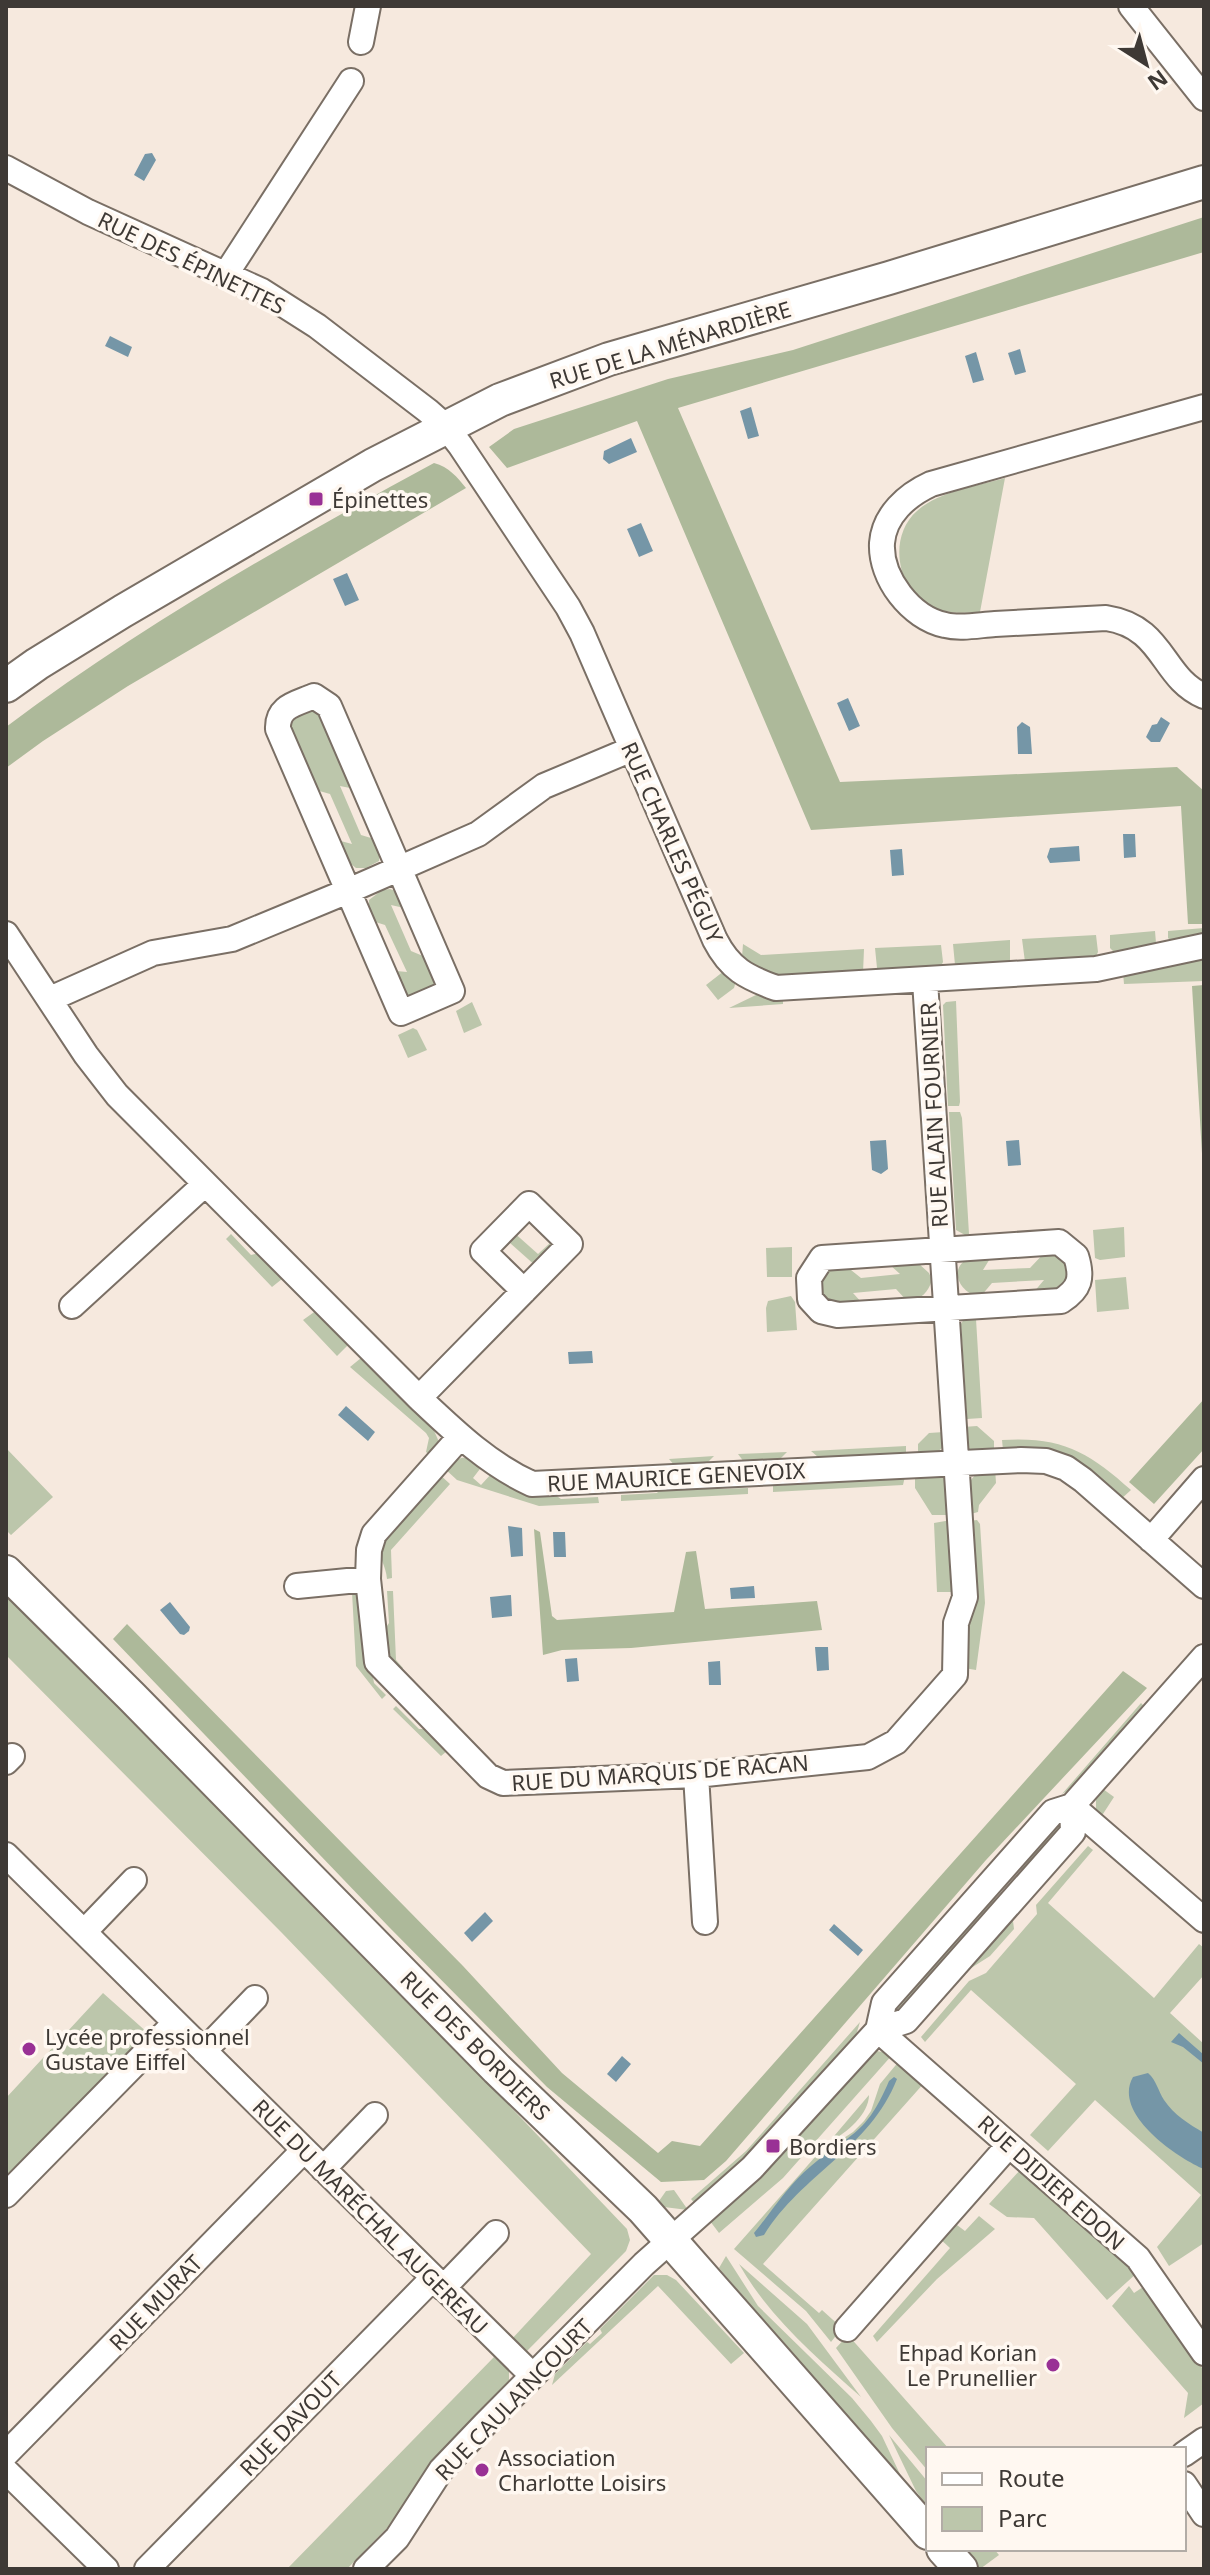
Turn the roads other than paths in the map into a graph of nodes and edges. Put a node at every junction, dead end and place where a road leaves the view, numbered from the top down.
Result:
1 (368, 6) edge
2 (1131, 6) edge
3 (361, 42) dead end
4 (351, 81) dead end
5 (1204, 98) edge
6 (6, 168) edge
7 (1204, 182) edge
8 (226, 274) junction
9 (1204, 407) edge
10 (445, 426) junction
11 (6, 686) edge
12 (1204, 696) edge
13 (632, 749) junction
14 (399, 868) junction
15 (348, 891) junction
16 (8, 942) edge
17 (1204, 946) edge
18 (925, 981) junction
19 (50, 999) junction
20 (204, 1185) junction
21 (941, 1250) junction
22 (524, 1291) dead end
23 (72, 1306) dead end
24 (945, 1308) junction
25 (419, 1398) junction
26 (460, 1437) junction
27 (955, 1462) junction
28 (1204, 1479) edge
29 (1151, 1540) junction
30 (6, 1572) edge
31 (368, 1579) junction
32 (297, 1586) dead end
33 (1204, 1586) edge
34 (1204, 1657) edge
35 (696, 1775) junction
36 (1072, 1806) junction
37 (6, 1855) edge
38 (134, 1880) dead end
39 (1204, 1920) edge
40 (705, 1922) dead end
41 (84, 1932) junction
42 (255, 1998) dead end
43 (175, 2023) junction
44 (878, 2030) junction
45 (204, 2051) junction
46 (375, 2115) dead end
47 (1009, 2145) junction
48 (304, 2150) junction
49 (323, 2169) junction
50 (6, 2195) edge
51 (496, 2233) dead end
52 (671, 2240) junction
53 (438, 2283) junction
54 (847, 2329) dead end
55 (1204, 2353) edge
56 (532, 2375) junction
57 (1204, 2440) edge
58 (1186, 2453) edge
59 (6, 2454) edge
60 (6, 2471) edge
61 (1186, 2487) edge
62 (1204, 2514) edge
63 (926, 2531) edge
64 (945, 2551) edge
65 (106, 2569) edge
66 (147, 2569) edge
67 (366, 2569) edge
68 (961, 2569) edge

1 - 3 street
2 - 5 street
4 - 8 street
6 - 8 street, RUE DES ÉPINETTES
7 - 10 street, RUE DE LA MÉNARDIÈRE
8 - 10 street, RUE DES ÉPINETTES
9 - 12 street
10 - 11 street, RUE DE LA MÉNARDIÈRE
10 - 13 street, RUE CHARLES PÉGUY
13 - 14 street
13 - 18 street, RUE CHARLES PÉGUY
14 - 15 street
14 - 15 street
14 - 15 street
15 - 19 street
16 - 19 street, RUE MAURICE GENEVOIX
17 - 18 street, RUE CHARLES PÉGUY
18 - 21 street, RUE ALAIN FOURNIER
19 - 20 street, RUE MAURICE GENEVOIX
20 - 23 street
20 - 25 street, RUE MAURICE GENEVOIX
21 - 24 street, RUE ALAIN FOURNIER
21 - 24 street, RUE ALAIN FOURNIER
21 - 24 street, RUE ALAIN FOURNIER
22 - 25 street
24 - 27 street, RUE ALAIN FOURNIER
25 - 26 street, RUE MAURICE GENEVOIX
26 - 27 street, RUE MAURICE GENEVOIX
26 - 31 street, RUE DU MARQUIS DE RACAN
27 - 29 street, RUE MAURICE GENEVOIX
27 - 35 street, RUE DU MARQUIS DE RACAN
28 - 29 street
29 - 33 street, RUE MAURICE GENEVOIX
30 - 52 street, RUE DES BORDIERS
31 - 32 street
31 - 35 street, RUE DU MARQUIS DE RACAN
34 - 36 street
35 - 40 street
36 - 39 street
36 - 44 street
37 - 41 street, RUE DU MARÉCHAL AUGEREAU
38 - 41 street
41 - 43 street, RUE DU MARÉCHAL AUGEREAU
42 - 45 street
43 - 45 street, RUE DU MARÉCHAL AUGEREAU
43 - 50 street
44 - 47 street, RUE DIDIER EDON
44 - 52 street, RUE CAULAINCOURT
45 - 48 street, RUE DU MARÉCHAL AUGEREAU
46 - 49 street
47 - 54 street
47 - 55 street, RUE DIDIER EDON
48 - 49 street, RUE DU MARÉCHAL AUGEREAU
48 - 59 street, RUE MURAT
49 - 53 street, RUE DU MARÉCHAL AUGEREAU
51 - 53 street, RUE DAVOUT
52 - 56 street, RUE CAULAINCOURT
52 - 63 street, RUE DES BORDIERS
53 - 56 street, RUE DU MARÉCHAL AUGEREAU
53 - 66 street, RUE DAVOUT
56 - 67 street, RUE CAULAINCOURT
57 - 58 street
60 - 65 street
61 - 62 street
64 - 68 street

